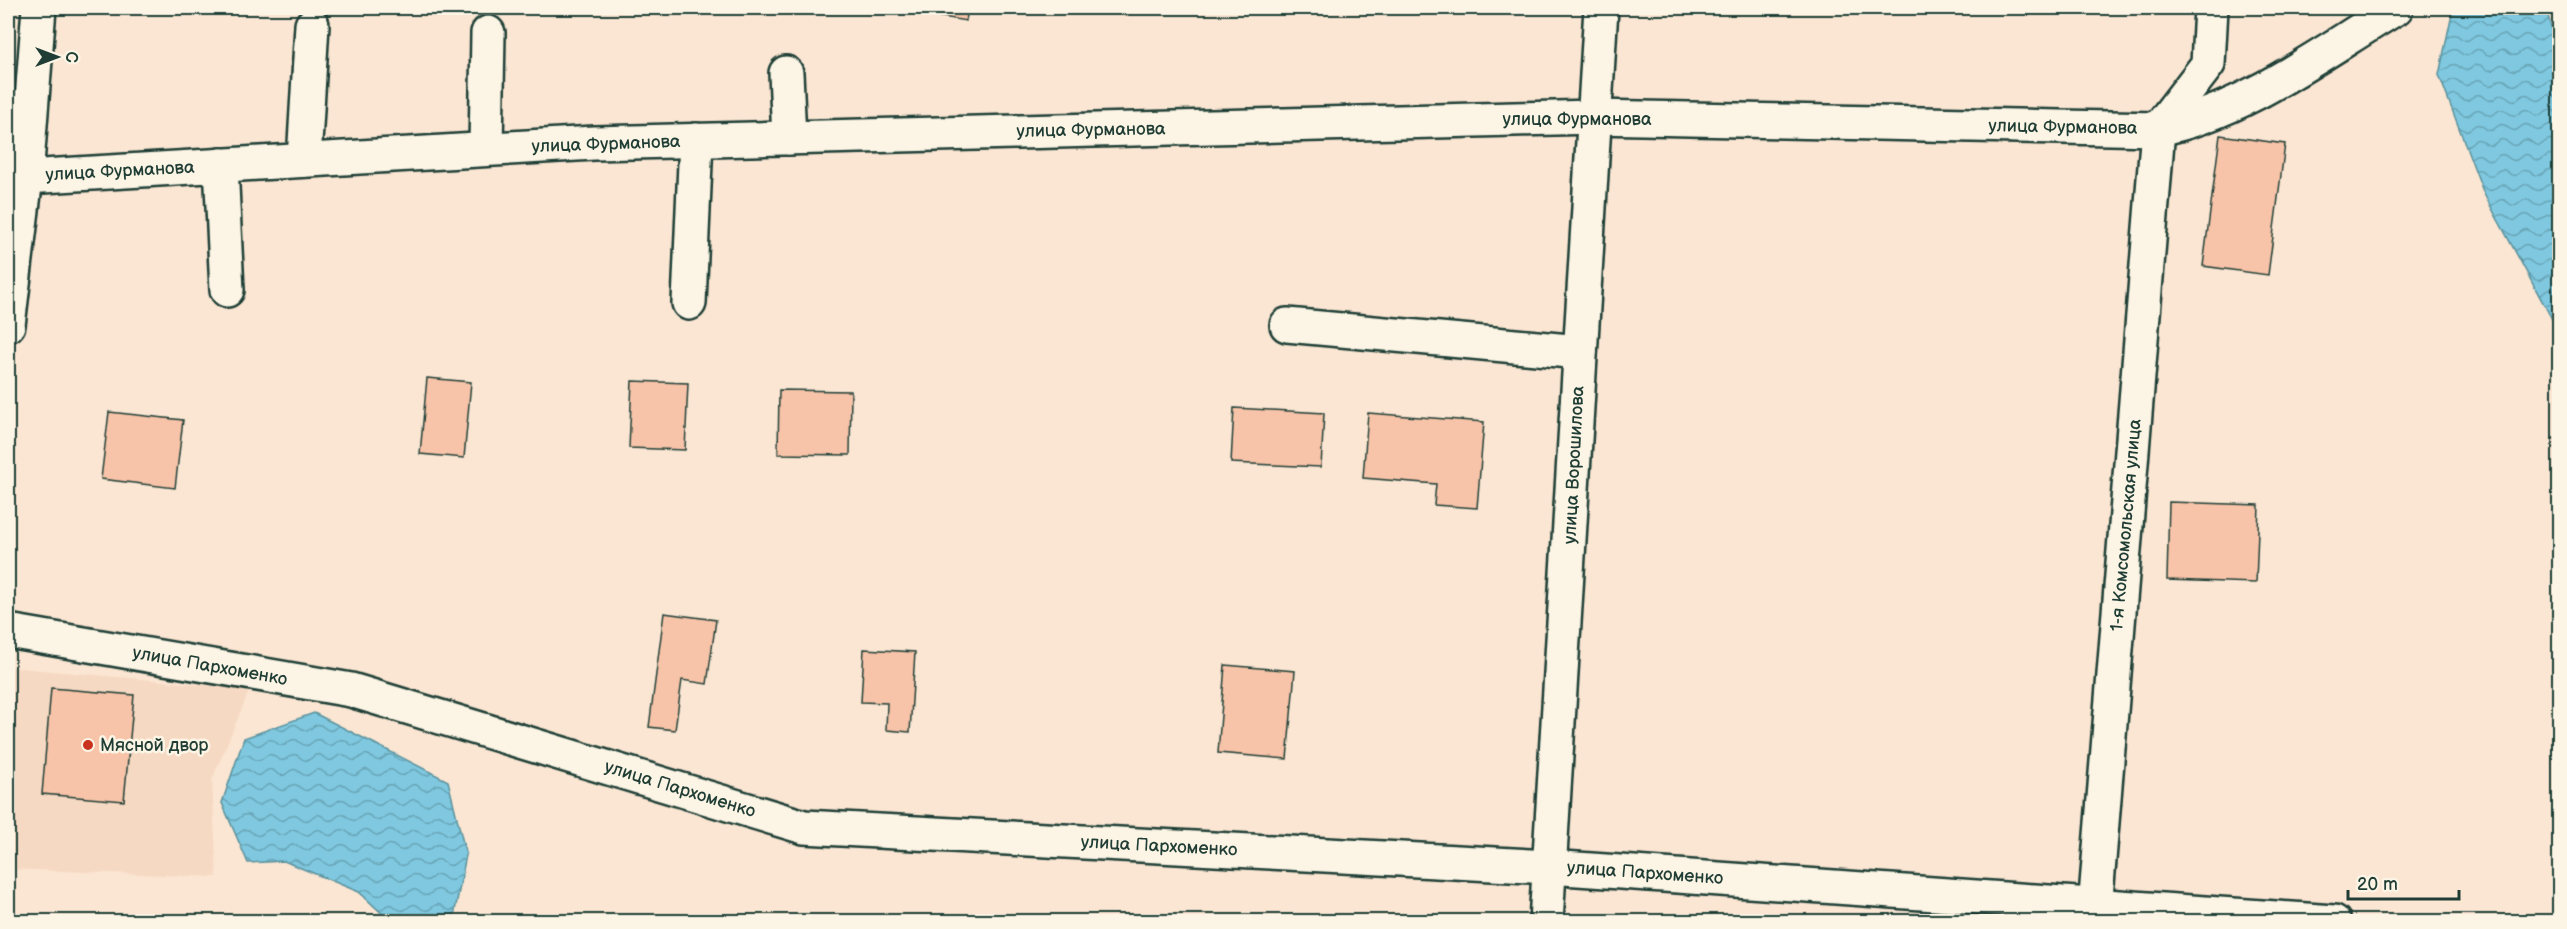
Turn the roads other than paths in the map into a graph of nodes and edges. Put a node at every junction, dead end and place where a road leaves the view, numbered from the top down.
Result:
1 (39, 8) edge
2 (1600, 8) edge
3 (2211, 8) edge
4 (2396, 8) edge
5 (312, 25) dead end
6 (489, 33) dead end
7 (786, 73) dead end
8 (1594, 117) junction
9 (2158, 129) junction
10 (789, 138) junction
11 (696, 140) junction
12 (486, 149) junction
13 (304, 160) junction
14 (220, 165) junction
15 (26, 177) junction
16 (227, 290) dead end
17 (689, 303) dead end
18 (8, 325) edge
19 (1287, 326) dead end
20 (1580, 352) junction
21 (8, 631) edge
22 (1549, 867) junction
23 (2095, 913) edge
24 (1546, 921) edge
25 (2334, 921) edge

1 - 15 street
2 - 8 street, улица Ворошилова
3 - 9 street
4 - 9 street, улица Фурманова
5 - 13 street
6 - 12 street
7 - 10 street
8 - 9 street, улица Фурманова
8 - 10 street, улица Фурманова
8 - 20 street, улица Ворошилова
9 - 23 street, 1-я Комсомольская улица
10 - 11 street, улица Фурманова
11 - 12 street, улица Фурманова
11 - 17 street
12 - 13 street, улица Фурманова
13 - 14 street, улица Фурманова
14 - 15 street, улица Фурманова
14 - 16 street
15 - 18 street
19 - 20 street
20 - 22 street, улица Ворошилова
21 - 22 street, улица Пархоменко
22 - 23 street, улица Пархоменко
22 - 24 street, улица Ворошилова
23 - 25 street, улица Пархоменко

